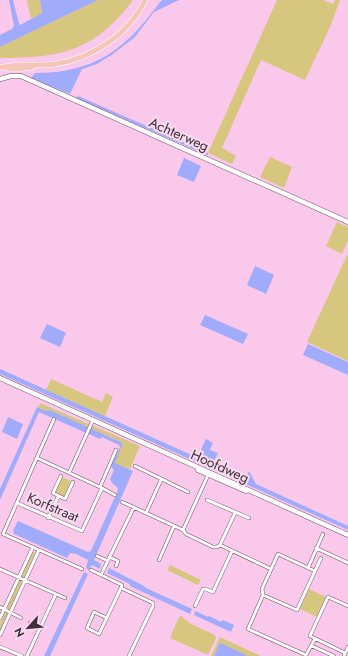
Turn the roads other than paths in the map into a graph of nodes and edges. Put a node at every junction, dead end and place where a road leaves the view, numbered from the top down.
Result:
1 (145, 0) edge
2 (2, 67) edge
3 (0, 79) edge
4 (348, 222) edge
5 (0, 378) edge
6 (54, 419) dead end
7 (93, 420) junction
8 (116, 450) dead end
9 (37, 458) junction
10 (135, 466) dead end
11 (69, 473) junction
12 (209, 473) junction
13 (60, 476) dead end
14 (162, 480) junction
15 (73, 482) dead end
16 (101, 488) junction
17 (188, 492) dead end
18 (115, 495) dead end
19 (58, 497) junction
20 (207, 500) dead end
21 (122, 502) dead end
22 (17, 503) junction
23 (134, 507) junction
24 (146, 513) junction
25 (235, 513) junction
26 (48, 518) junction
27 (249, 518) dead end
28 (174, 526) junction
29 (183, 530) junction
30 (323, 534) dead end
31 (348, 534) edge
32 (220, 545) junction
33 (33, 547) junction
34 (316, 548) junction
35 (39, 550) junction
36 (232, 551) junction
37 (97, 556) dead end
38 (321, 558) dead end
39 (108, 559) junction
40 (159, 560) dead end
41 (348, 563) edge
42 (116, 566) dead end
43 (308, 568) junction
44 (0, 569) edge
45 (82, 569) dead end
46 (271, 569) junction
47 (91, 570) dead end
48 (315, 571) junction
49 (101, 575) junction
50 (19, 578) junction
51 (24, 580) junction
52 (121, 588) junction
53 (56, 594) junction
54 (263, 595) junction
55 (65, 598) dead end
56 (195, 606) dead end
57 (348, 606) edge
58 (0, 607) edge
59 (4, 609) junction
60 (10, 612) junction
61 (0, 618) edge
62 (21, 618) dead end
63 (107, 618) junction
64 (30, 623) dead end
65 (40, 627) junction
66 (0, 635) edge
67 (315, 639) junction
68 (312, 646) junction
69 (0, 647) edge
70 (348, 647) edge
71 (345, 654) edge
72 (22, 656) edge
73 (27, 656) edge
74 (129, 656) edge
75 (334, 656) edge

1 - 2 main road
3 - 4 main road, Achterweg
5 - 7 main road, Hoofdweg
6 - 9 street
7 - 11 street
7 - 12 main road, Hoofdweg
8 - 16 street, Korfstraat
9 - 11 street
9 - 22 street
10 - 14 street
11 - 16 street
12 - 29 street
12 - 31 main road, Hoofdweg
13 - 19 street
14 - 17 street
14 - 24 street
15 - 19 street
16 - 18 street
16 - 26 street, Korfstraat
19 - 26 street
20 - 25 street
21 - 23 street
22 - 26 street, Korfstraat
22 - 33 street
23 - 24 street
23 - 39 street
24 - 28 street
25 - 27 street
25 - 32 street
28 - 29 street
28 - 40 street
29 - 32 street
30 - 34 street
32 - 36 street
33 - 35 street
33 - 50 street
34 - 41 street
34 - 43 street
35 - 45 street
35 - 51 street
36 - 46 street
36 - 56 street
37 - 39 street
38 - 48 street
39 - 42 street
39 - 49 street
43 - 46 street
43 - 48 street
44 - 50 street
46 - 54 street
47 - 49 street
48 - 54 street
49 - 52 street
50 - 51 street
50 - 59 street
51 - 53 street
51 - 60 street
52 - 63 street
52 - 74 street
53 - 55 street
53 - 65 street
54 - 68 street
57 - 67 street
58 - 59 street
59 - 60 street
59 - 61 street
60 - 62 street
60 - 66 street
63 - 63 street
64 - 65 street
65 - 73 street
67 - 68 street
67 - 71 street
68 - 75 street
69 - 72 street
70 - 71 street

